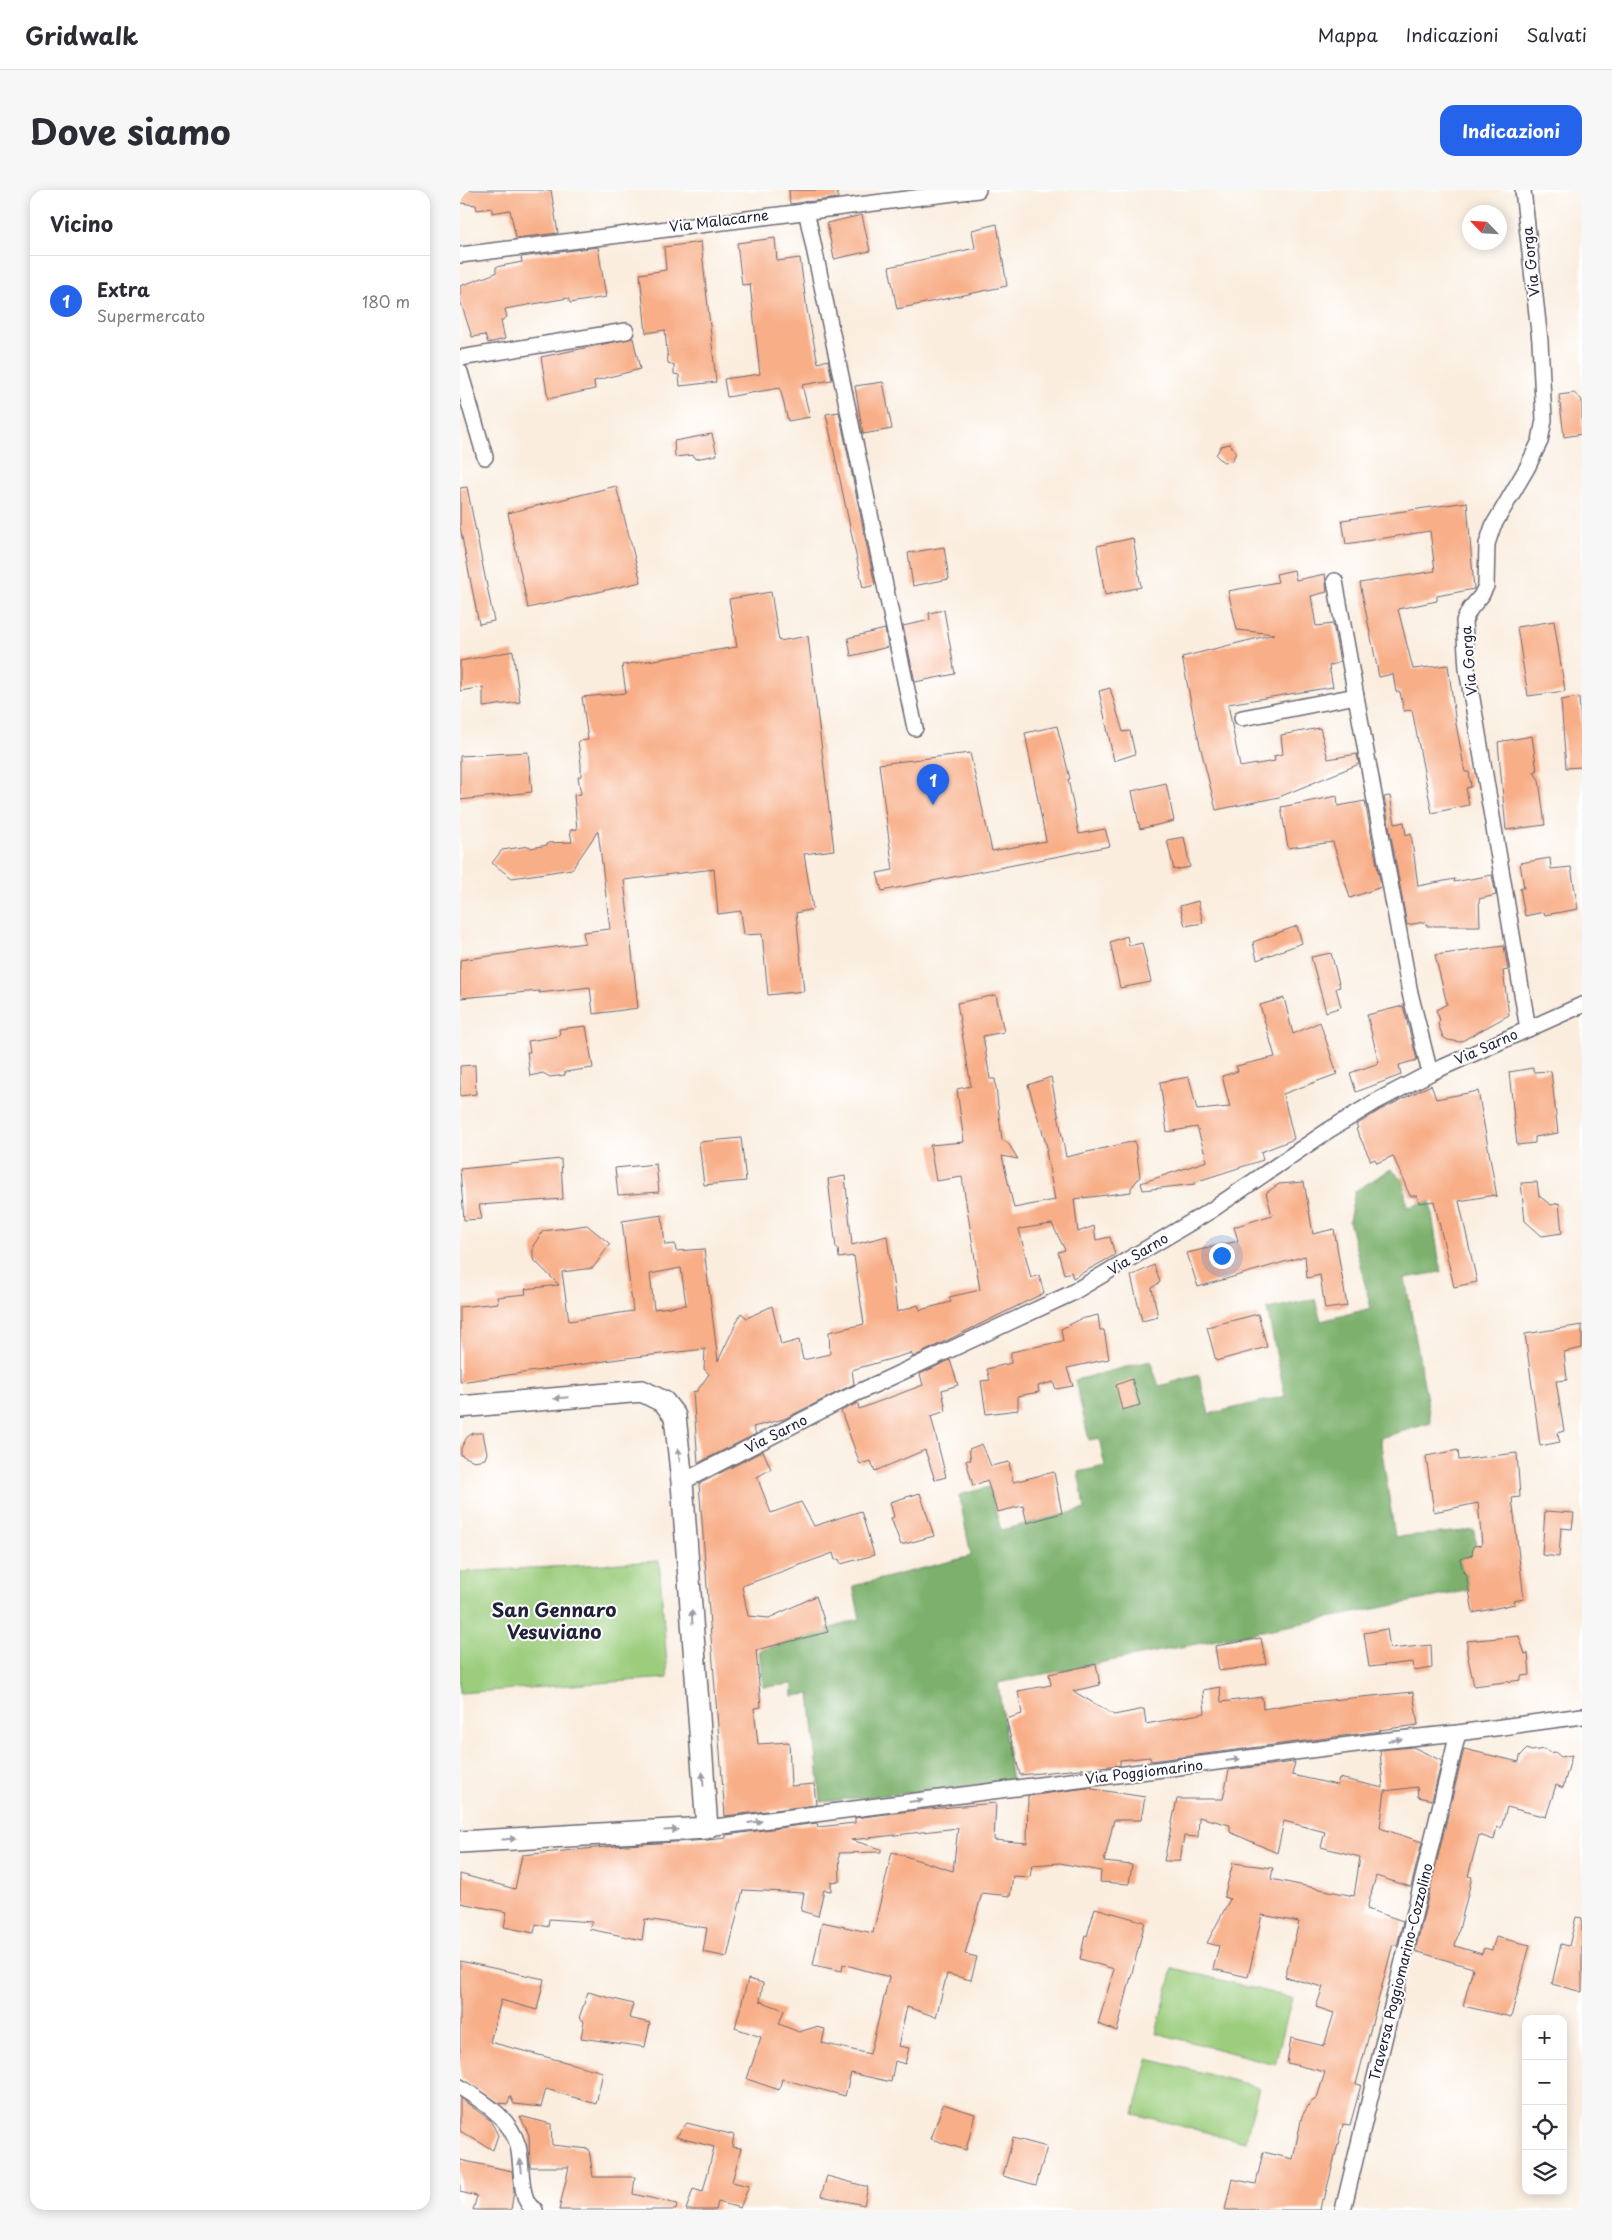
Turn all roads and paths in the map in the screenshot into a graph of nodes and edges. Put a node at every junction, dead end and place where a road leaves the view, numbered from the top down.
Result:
1 (978, 190) edge
2 (1523, 190) edge
3 (806, 210) junction
4 (460, 255) edge
5 (626, 331) dead end
6 (460, 358) edge
7 (461, 380) edge
8 (485, 458) dead end
9 (1335, 581) dead end
10 (1356, 696) junction
11 (1242, 718) dead end
12 (915, 728) dead end
13 (1582, 1005) edge
14 (1528, 1029) junction
15 (1430, 1073) junction
16 (460, 1407) edge
17 (682, 1482) junction
18 (1582, 1716) edge
19 (1458, 1734) junction
20 (706, 1828) junction
21 (460, 1842) edge
22 (460, 2087) edge
23 (536, 2210) edge
24 (1343, 2210) edge

1 - 3 street, Via Malacarne
2 - 14 street, Via Gorga
3 - 4 street, Via Malacarne
3 - 12 street
5 - 6 street
7 - 8 street
9 - 10 street
10 - 11 street
10 - 15 street
13 - 14 street, Via Sarno
14 - 15 street, Via Sarno
15 - 17 street, Via Sarno
17 -> 16 main road
20 -> 17 main road
18 - 19 street, Via Poggiomarino
20 -> 19 street, Via Poggiomarino
19 - 24 street, Traversa Poggiomarino-Cozzolino
21 -> 20 main road
23 -> 22 street

